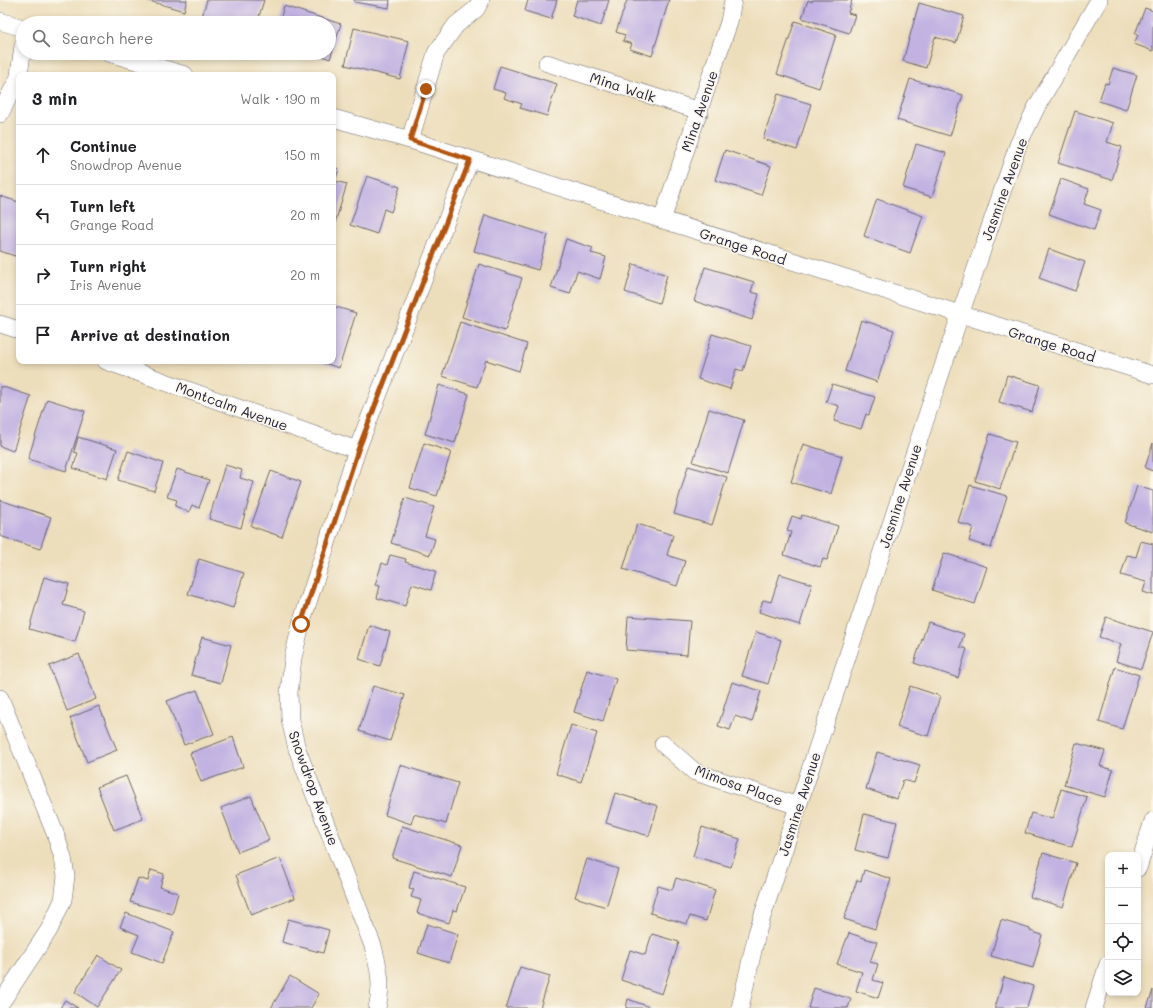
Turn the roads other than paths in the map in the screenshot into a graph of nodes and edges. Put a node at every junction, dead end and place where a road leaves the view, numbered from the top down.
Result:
1 (481, 0) edge
2 (733, 0) edge
3 (1099, 0) edge
4 (0, 21) edge
5 (16, 26) edge
6 (21, 60) edge
7 (133, 60) edge
8 (547, 63) dead end
9 (20, 72) edge
10 (175, 72) edge
11 (16, 82) edge
12 (700, 111) junction
13 (0, 114) edge
14 (336, 119) edge
15 (410, 140) junction
16 (470, 160) junction
17 (662, 220) junction
18 (960, 315) junction
19 (0, 324) edge
20 (16, 329) edge
21 (114, 364) edge
22 (1153, 375) edge
23 (358, 450) junction
24 (0, 698) edge
25 (663, 744) dead end
26 (798, 806) junction
27 (1153, 821) edge
28 (1141, 859) edge
29 (1105, 973) edge
30 (0, 1004) edge
31 (377, 1008) edge
32 (740, 1008) edge
33 (1094, 1008) edge

1 - 15 street
2 - 12 street, Mina Avenue
3 - 18 street, Jasmine Avenue
4 - 5 street
6 - 9 street
7 - 10 street
8 - 12 street, Mina Walk
11 - 13 street
12 - 17 street, Mina Avenue
14 - 15 street, Grange Road
15 - 16 street, Grange Road
16 - 17 street, Grange Road
16 - 23 street, Snowdrop Avenue
17 - 18 street, Grange Road
18 - 22 street, Grange Road
18 - 26 street, Jasmine Avenue
19 - 20 street
21 - 23 street, Montcalm Avenue
23 - 31 street, Snowdrop Avenue
24 - 30 street
25 - 26 street, Mimosa Place
26 - 32 street, Jasmine Avenue
27 - 28 street
29 - 33 street

